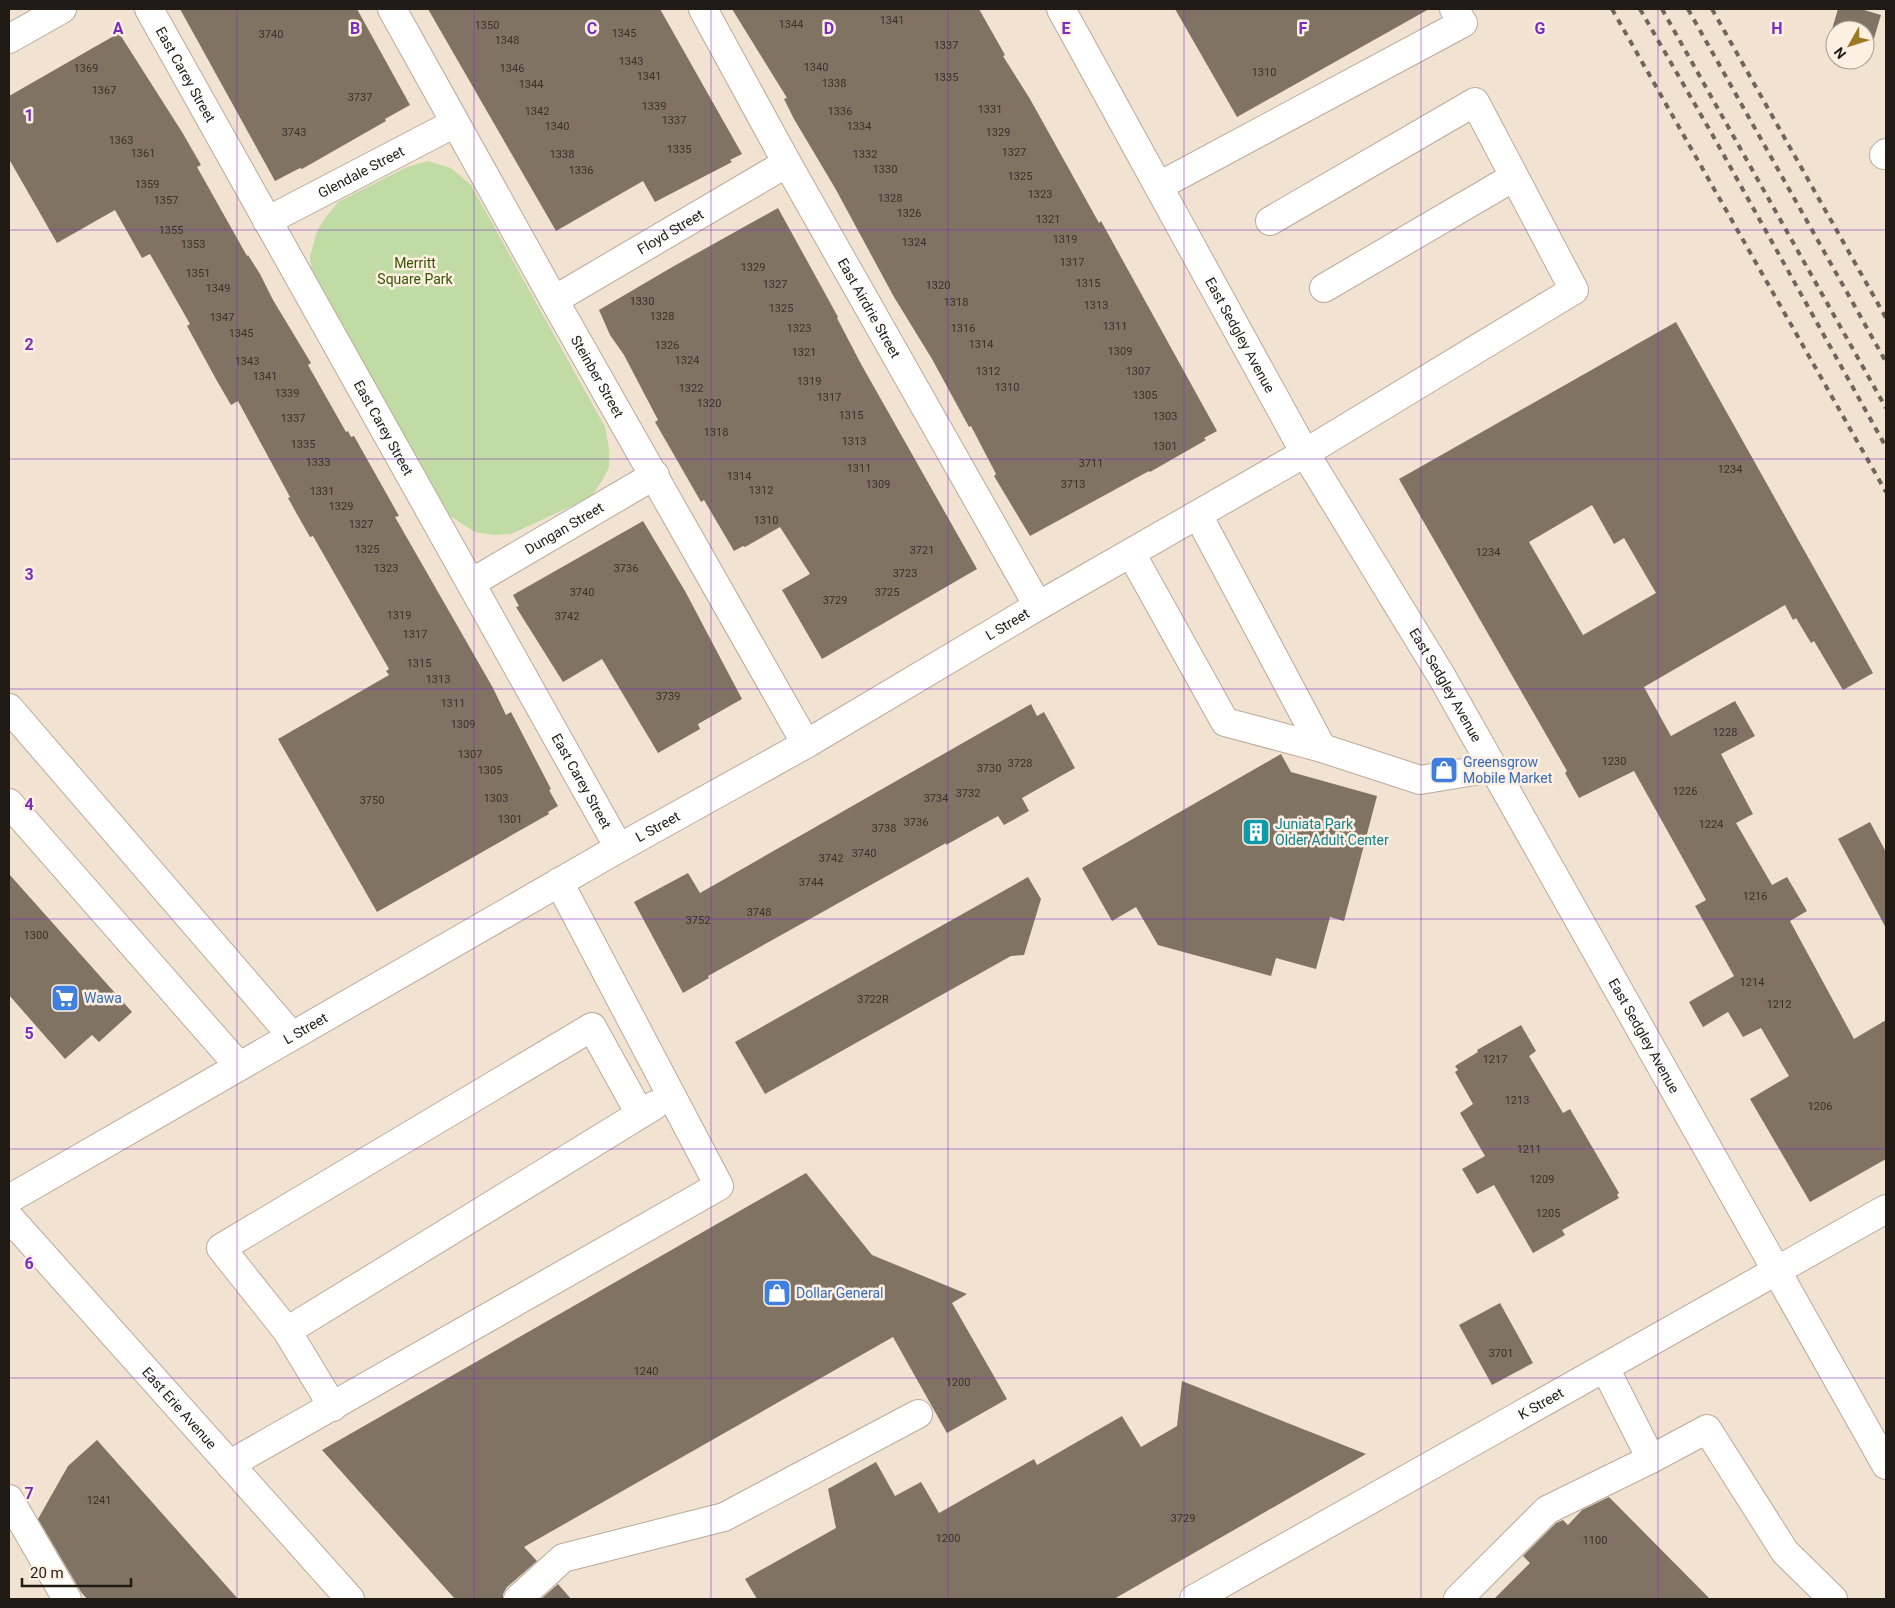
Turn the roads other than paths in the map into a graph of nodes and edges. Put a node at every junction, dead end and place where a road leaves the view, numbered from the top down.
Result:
1 (62, 9) edge
2 (149, 9) edge
3 (392, 9) edge
4 (703, 9) edge
5 (1061, 9) edge
6 (1454, 9) edge
7 (9, 39) edge
8 (455, 122) junction
9 (788, 164) junction
10 (1514, 177) junction
11 (1159, 186) junction
12 (267, 221) junction
13 (1270, 221) dead end
14 (1324, 288) dead end
15 (554, 300) junction
16 (1305, 453) junction
17 (655, 475) junction
18 (1198, 515) junction
19 (1131, 553) junction
20 (472, 583) junction
21 (1038, 606) junction
22 (9, 708) edge
23 (806, 744) junction
24 (1322, 748) junction
25 (1493, 768) junction
26 (9, 802) edge
27 (619, 848) junction
28 (559, 882) junction
29 (292, 1036) junction
30 (239, 1066) junction
31 (671, 1096) junction
32 (640, 1114) junction
33 (9, 1198) edge
34 (1886, 1209) edge
35 (9, 1218) edge
36 (1778, 1271) junction
37 (287, 1331) junction
38 (1606, 1368) junction
39 (333, 1407) junction
40 (918, 1414) dead end
41 (1651, 1458) junction
42 (1886, 1465) edge
43 (231, 1466) junction
44 (9, 1499) edge
45 (67, 1599) edge
46 (350, 1599) edge
47 (518, 1599) edge
48 (1194, 1599) edge
49 (1458, 1599) edge
50 (1833, 1599) edge

1 - 7 street
2 - 12 street, East Carey Street
3 - 8 street, Steinber Street
4 - 9 street, East Airdrie Street
5 - 11 street, East Sedgley Avenue
6 - 11 street
8 - 12 street, Glendale Street
8 - 15 street, Steinber Street
9 - 15 street, Floyd Street
9 - 21 street, East Airdrie Street
10 - 13 street
10 - 14 street
10 - 16 street, L Street
11 - 16 street, East Sedgley Avenue
12 - 20 street, East Carey Street
15 - 17 street, Steinber Street
16 - 18 street, L Street
16 - 25 street, East Sedgley Avenue
17 - 20 street, Dungan Street
17 - 23 street, Steinber Street
18 - 19 street, L Street
18 - 24 street
19 - 21 street, L Street
19 - 24 street
20 - 27 street, East Carey Street
21 - 23 street, L Street
22 - 29 street
23 - 27 street, L Street
24 - 25 street
25 - 36 street, East Sedgley Avenue
26 - 30 street
27 - 28 street, L Street
28 - 29 street, L Street
28 - 31 street
29 - 30 street, L Street
30 - 33 street, L Street
31 - 32 street
31 - 39 street
32 - 37 street
32 - 37 street
34 - 36 street, K Street
35 - 43 street, East Erie Avenue
36 - 38 street, K Street
36 - 42 street, East Sedgley Avenue
37 - 39 street
38 - 41 street
38 - 48 street, K Street
39 - 43 street
40 - 47 street
41 - 49 street
41 - 50 street
43 - 46 street, East Erie Avenue
44 - 45 street

